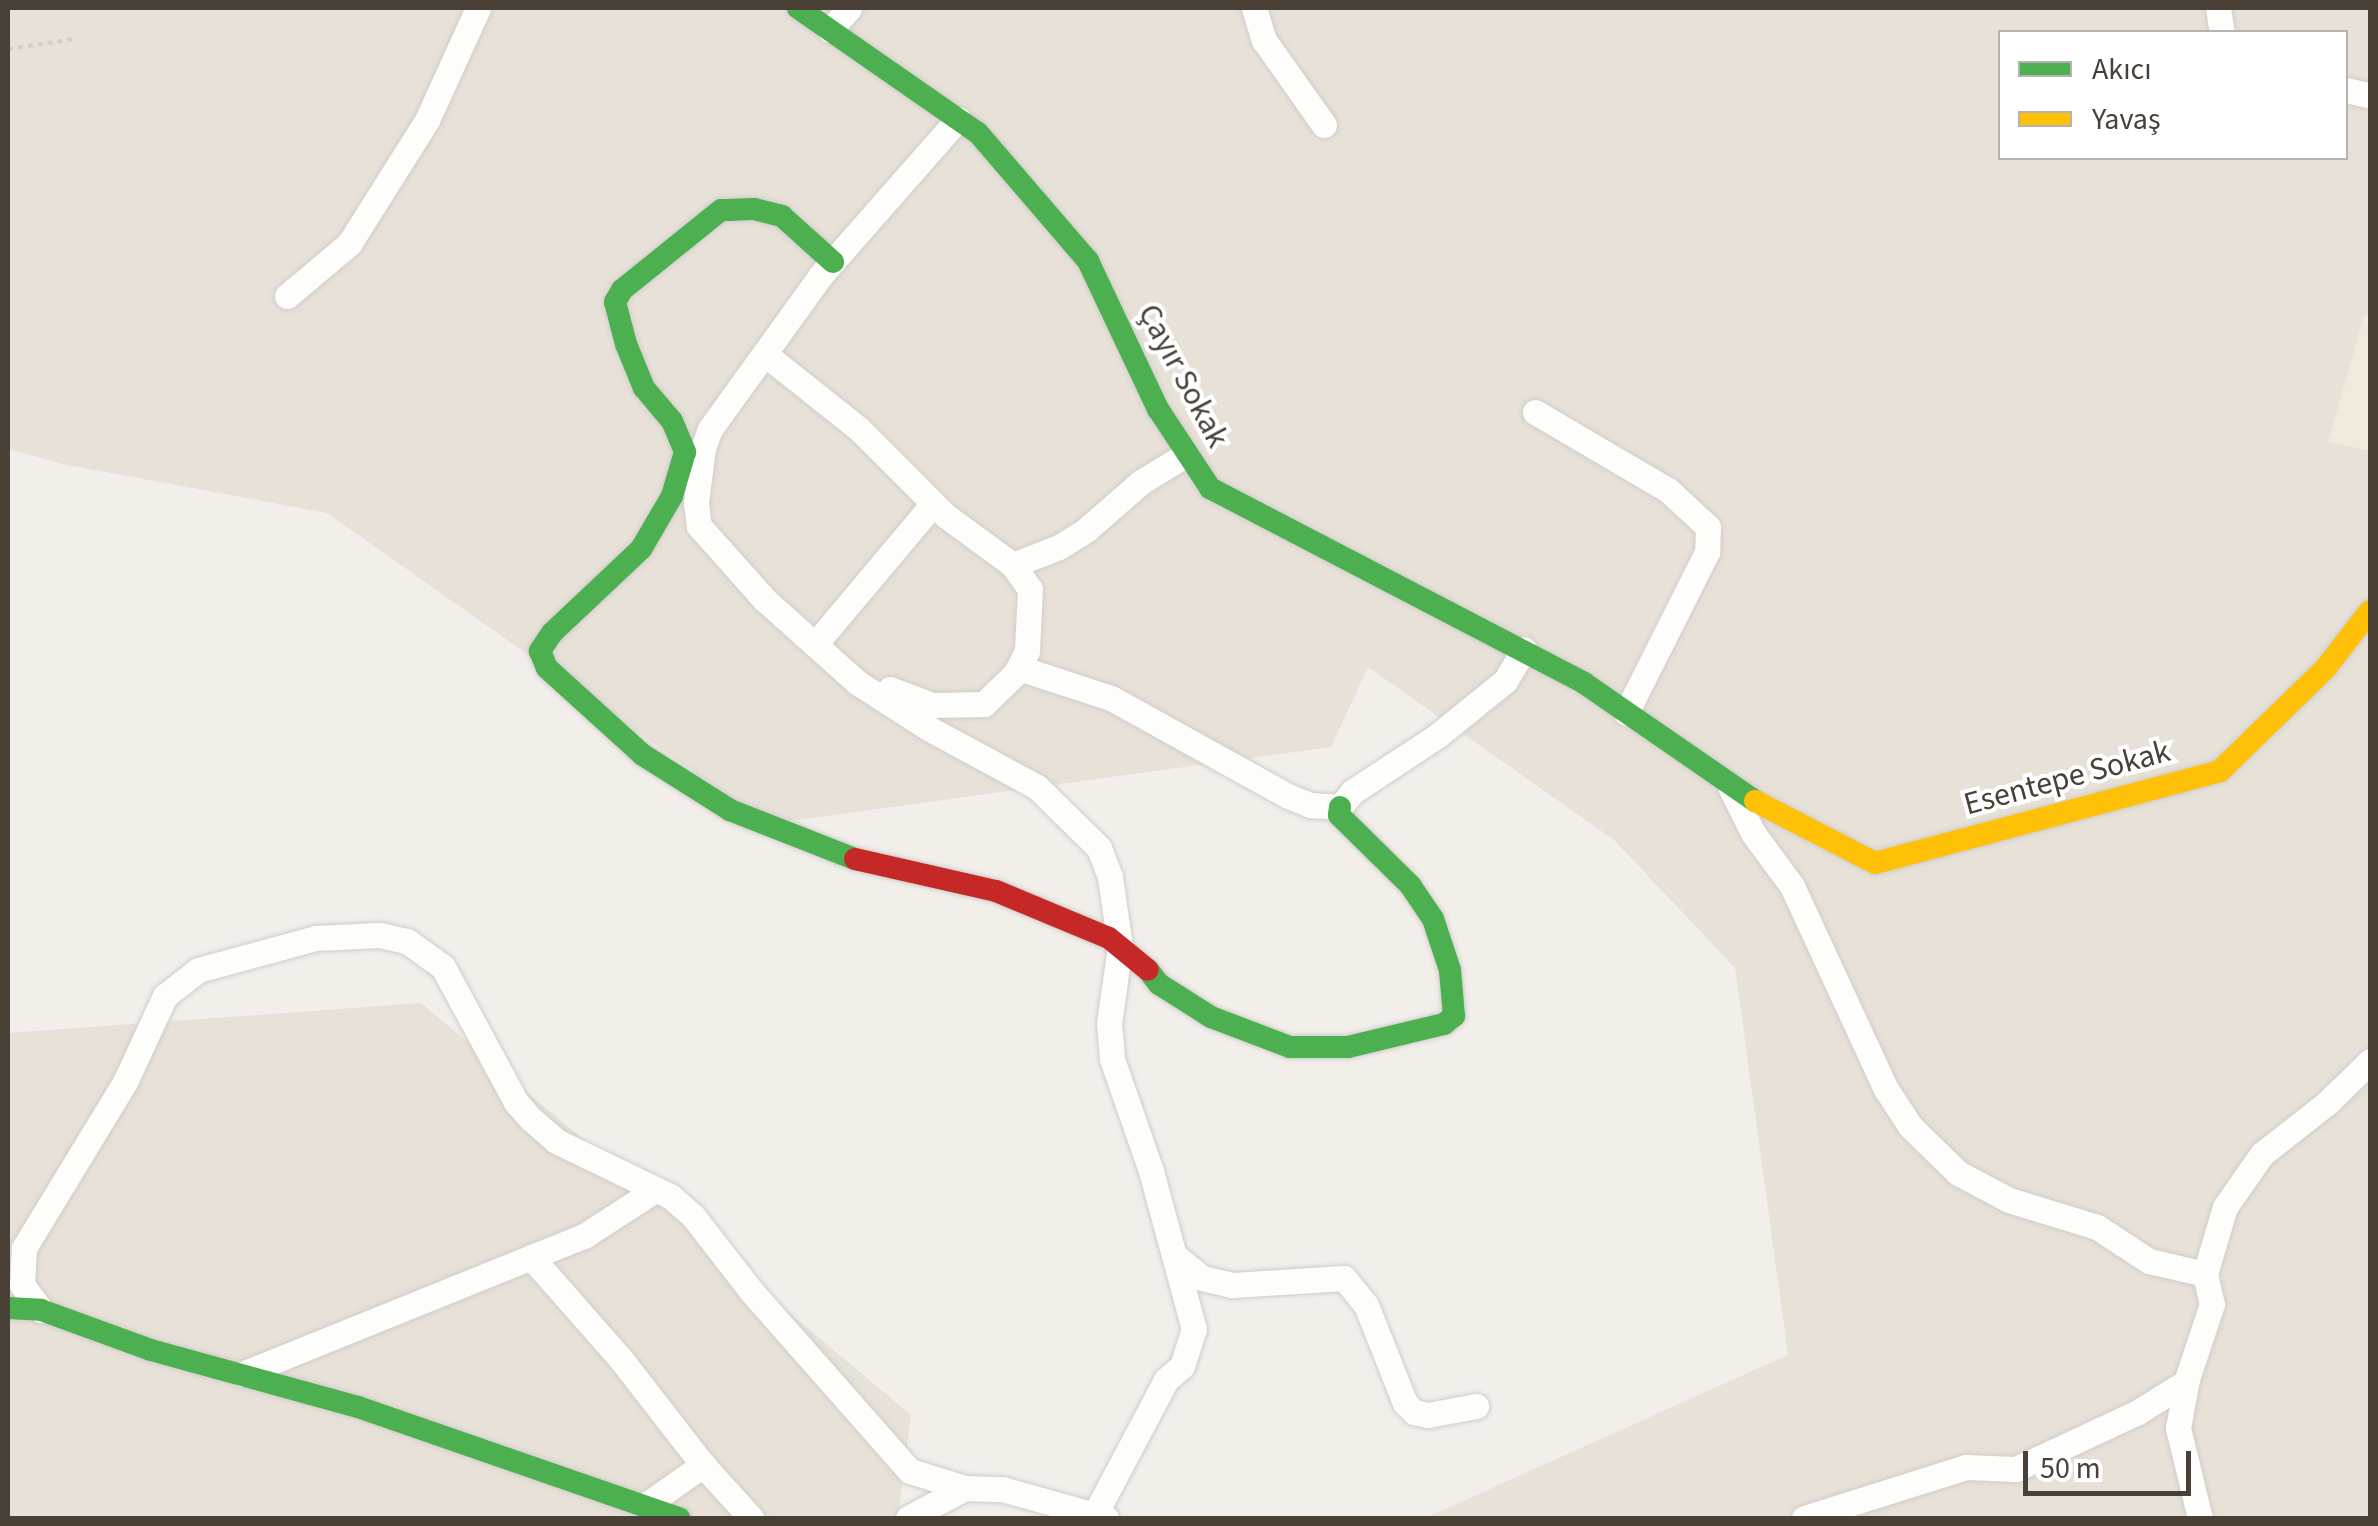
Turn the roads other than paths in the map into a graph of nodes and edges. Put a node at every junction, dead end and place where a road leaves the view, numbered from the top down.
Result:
1 (478, 8) edge
2 (798, 8) edge
3 (849, 8) edge
4 (1254, 8) edge
5 (830, 30) junction
6 (958, 118) junction
7 (1324, 125) dead end
8 (833, 262) junction
9 (288, 296) dead end
10 (766, 355) junction
11 (1535, 412) dead end
12 (1185, 455) junction
13 (933, 504) junction
14 (1013, 565) junction
15 (2370, 611) edge
16 (817, 642) junction
17 (1524, 650) junction
18 (836, 661) junction
19 (1018, 668) junction
20 (1626, 714) junction
21 (1730, 789) junction
22 (1340, 807) junction
23 (1120, 946) junction
24 (2365, 1077) edge
25 (655, 1190) junction
26 (1171, 1253) junction
27 (531, 1257) junction
28 (2206, 1274) junction
29 (8, 1308) edge
30 (41, 1310) junction
31 (242, 1374) junction
32 (2187, 1379) junction
33 (1476, 1406) dead end
34 (702, 1465) junction
35 (965, 1488) junction
36 (646, 1505) junction
37 (679, 1518) edge
38 (751, 1518) edge
39 (908, 1518) edge
40 (1098, 1518) edge
41 (1804, 1518) edge
42 (2200, 1518) edge

1 - 9 street
2 - 5 street, Çayır Sokak
3 - 5 street
4 - 7 street
5 - 6 street, Çayır Sokak
6 - 8 street
6 - 12 street, Çayır Sokak
8 - 10 street
8 - 23 street
10 - 13 street
10 - 16 street
11 - 20 street
12 - 14 street
12 - 17 street, Çayır Sokak
13 - 14 street
13 - 16 street
14 - 19 street
15 - 21 street, Esentepe Sokak
16 - 18 street
17 - 20 street, Çayır Sokak
17 - 22 street
18 - 19 street
18 - 23 street
19 - 22 street
20 - 21 street, Çayır Sokak
21 - 28 street
22 - 23 street
23 - 26 street
24 - 28 street
25 - 27 street
25 - 30 street
25 - 35 street
26 - 33 street
26 - 40 street
27 - 31 street
27 - 34 street
28 - 32 street
29 - 30 street
30 - 31 street
31 - 36 street
32 - 41 street
32 - 42 street
34 - 36 street
34 - 38 street
35 - 39 street
35 - 40 street
36 - 37 street

